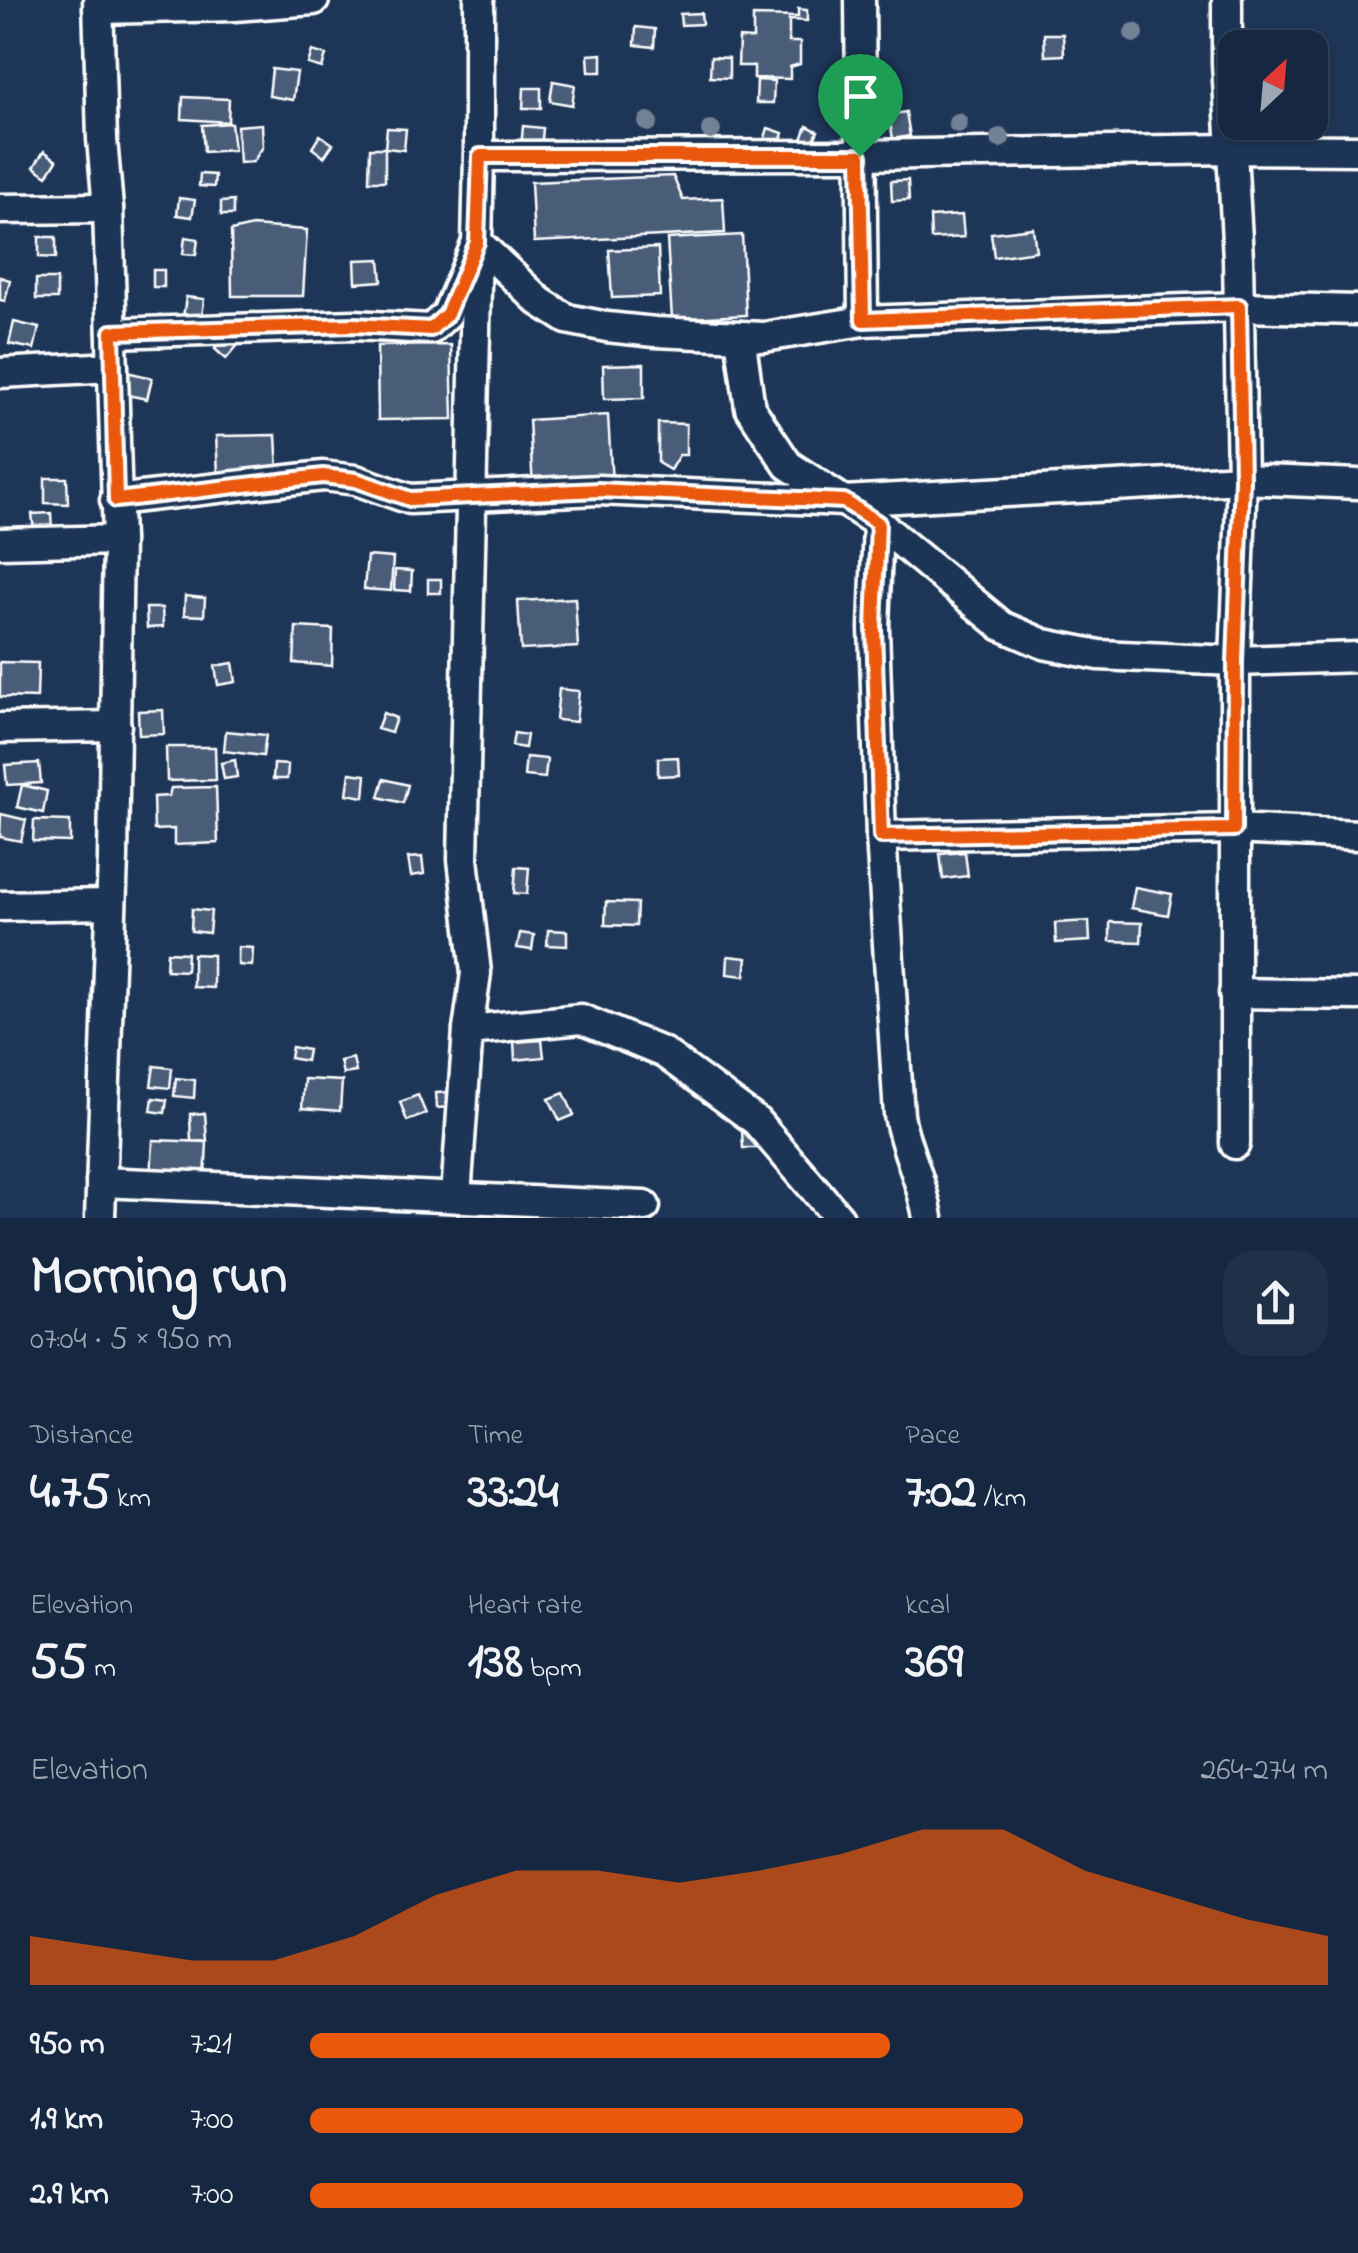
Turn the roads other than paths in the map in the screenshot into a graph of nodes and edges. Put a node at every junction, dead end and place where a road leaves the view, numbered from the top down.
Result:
1 (314, 0) edge
2 (479, 0) edge
3 (860, 0) edge
4 (1227, 0) edge
5 (98, 5) edge
6 (1232, 149) junction
7 (1358, 150) edge
8 (480, 156) junction
9 (860, 156) junction
10 (108, 208) junction
11 (0, 209) edge
12 (477, 242) junction
13 (1239, 306) junction
14 (1358, 310) edge
15 (863, 320) junction
16 (112, 332) junction
17 (740, 336) junction
18 (113, 368) junction
19 (0, 373) edge
20 (1242, 479) junction
21 (1358, 484) edge
22 (472, 498) junction
23 (116, 500) junction
24 (844, 501) junction
25 (878, 523) junction
26 (118, 540) junction
27 (0, 543) edge
28 (1358, 657) edge
29 (1235, 661) junction
30 (116, 726) junction
31 (0, 728) edge
32 (1234, 829) junction
33 (1358, 835) edge
34 (881, 836) junction
35 (110, 904) junction
36 (0, 906) edge
37 (1234, 993) junction
38 (1358, 996) edge
39 (468, 1030) junction
40 (1235, 1144) dead end
41 (101, 1182) junction
42 (456, 1196) junction
43 (645, 1206) dead end
44 (100, 1218) edge
45 (838, 1218) edge
46 (928, 1218) edge

1 - 5 street
2 - 8 street
3 - 9 street
4 - 6 street
5 - 10 street
6 - 7 street
6 - 9 street
6 - 13 street
8 - 9 street
8 - 12 street
9 - 15 street
10 - 11 street
10 - 16 street
12 - 16 street
12 - 17 street
12 - 22 street
13 - 14 street
13 - 15 street
13 - 20 street
15 - 17 street
16 - 18 street
17 - 24 street
18 - 19 street
18 - 23 street
20 - 21 street
20 - 24 street
20 - 29 street
22 - 23 street
22 - 24 street
22 - 39 street
23 - 26 street
24 - 25 street
25 - 29 street
25 - 34 street
26 - 27 street
26 - 30 street
28 - 29 street
29 - 32 street
30 - 31 street
30 - 35 street
32 - 33 street
32 - 34 street
32 - 37 street
34 - 46 street
35 - 36 street
35 - 41 street
37 - 38 street
37 - 40 street
39 - 42 street
39 - 45 street
41 - 42 street
41 - 44 street
42 - 43 street

